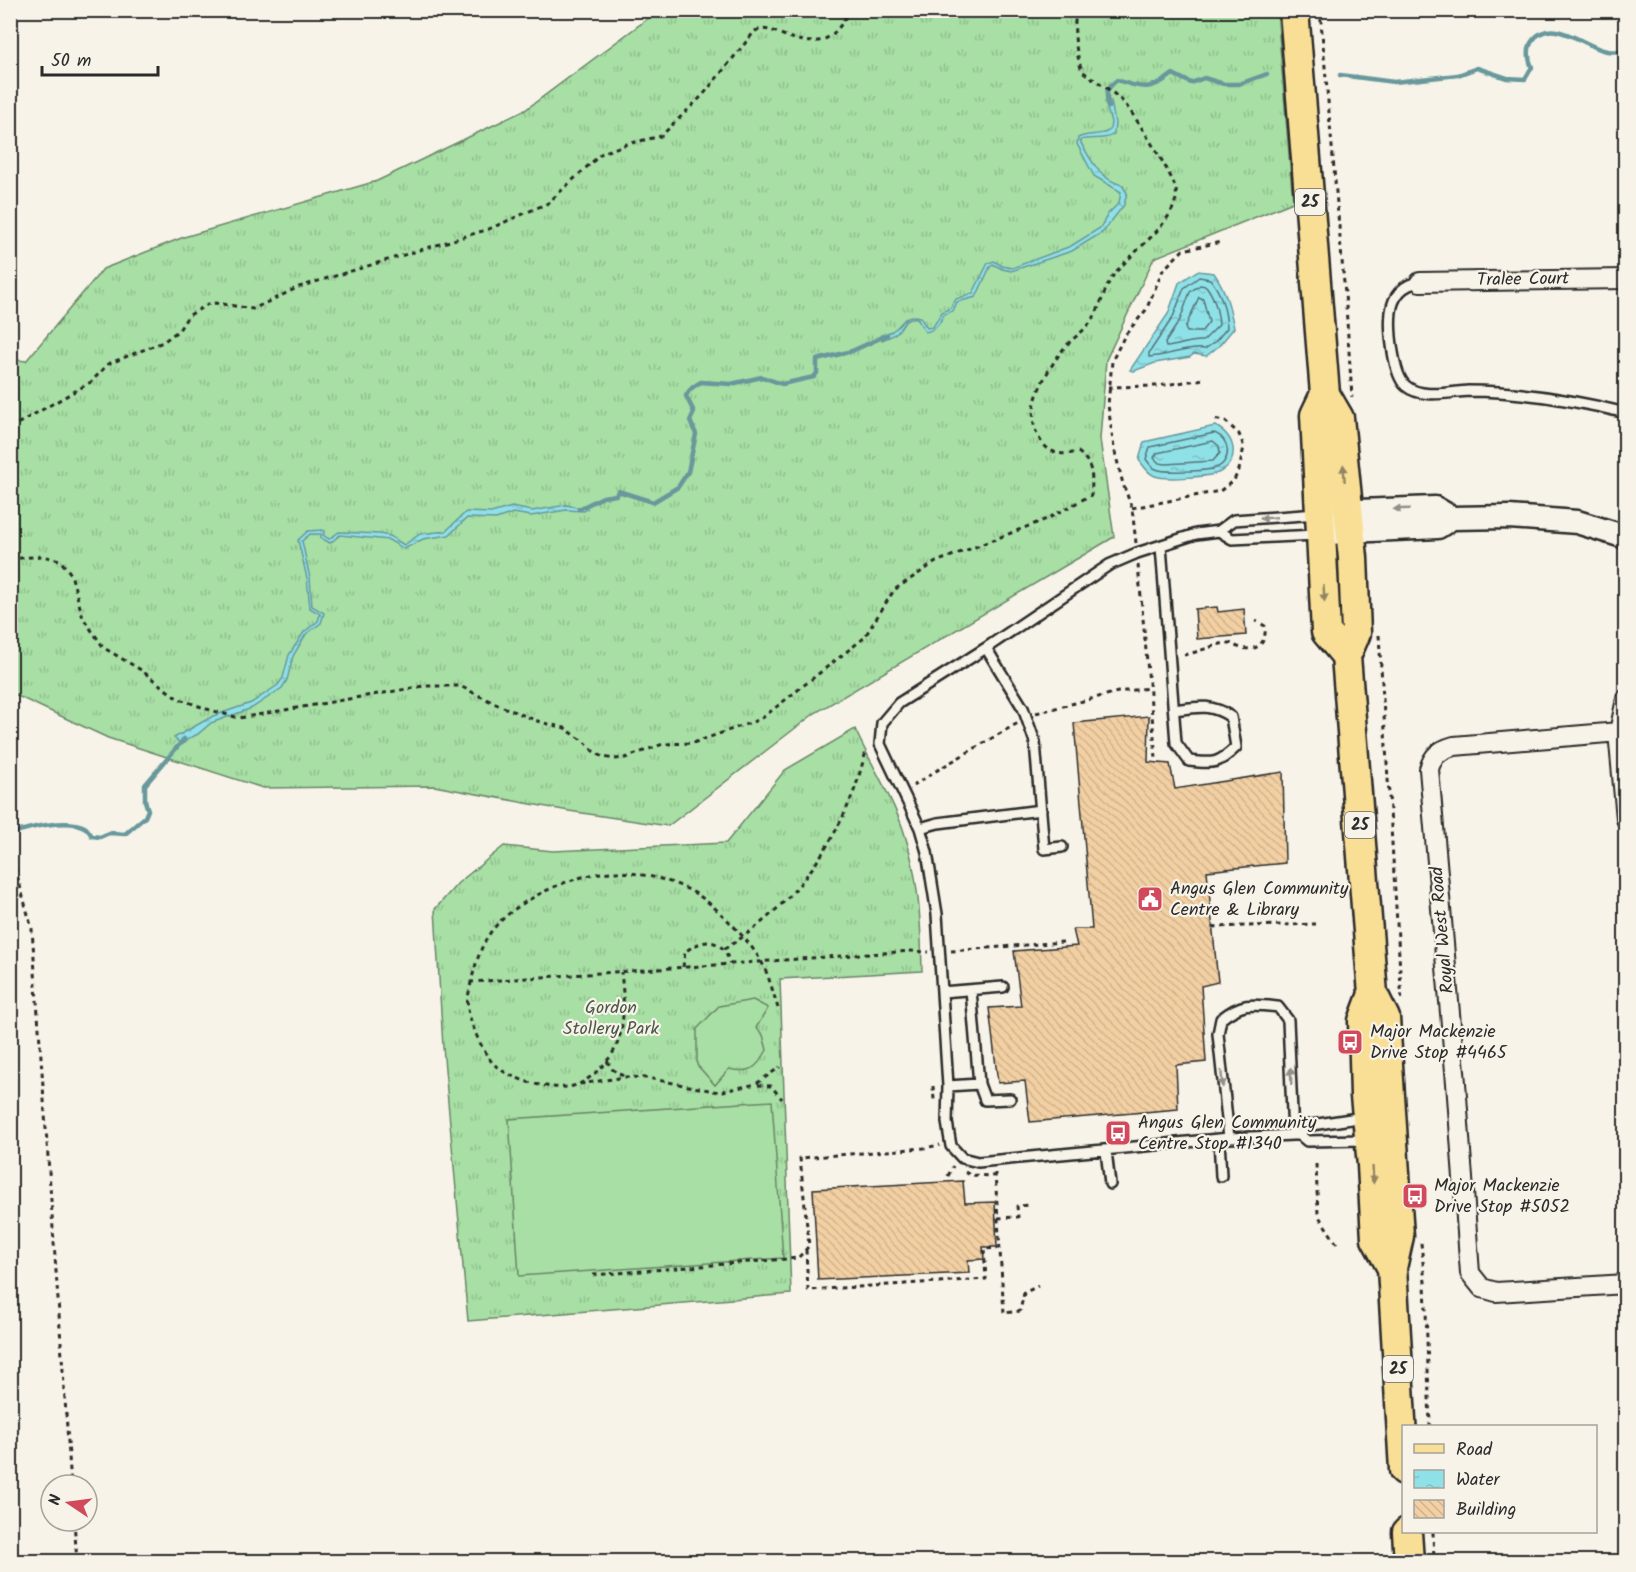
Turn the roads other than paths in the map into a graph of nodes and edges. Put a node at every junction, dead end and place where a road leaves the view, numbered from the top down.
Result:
1 (1294, 10) edge
2 (1626, 279) edge
3 (1420, 282) joint
4 (1325, 394) junction
5 (1626, 413) edge
6 (1349, 521) junction
7 (1320, 524) junction
8 (1220, 531) junction
9 (1626, 537) edge
10 (1161, 546) junction
11 (986, 648) junction
12 (1346, 656) junction
13 (1626, 699) edge
14 (1174, 710) junction
15 (1619, 732) junction
16 (1041, 810) junction
17 (1626, 819) edge
18 (920, 828) junction
19 (1062, 847) dead end
20 (1003, 987) dead end
21 (971, 990) junction
22 (942, 992) junction
23 (979, 1084) junction
24 (948, 1086) junction
25 (1010, 1099) dead end
26 (1380, 1128) junction
27 (1297, 1135) junction
28 (1229, 1138) junction
29 (1219, 1139) junction
30 (1106, 1151) junction
31 (1221, 1176) dead end
32 (1110, 1184) dead end
33 (1626, 1284) edge
34 (1402, 1436) edge
35 (1407, 1533) edge
36 (1409, 1562) edge

1 - 4 main road, 25
2 - 3 street, Tralee Court
3 - 5 lane
6 -> 4 main road, 25
4 - 7 main road, 25
6 - 7 street
6 - 9 street
6 - 12 main road, 25
7 - 8 lane
7 -> 8 lane
7 -> 12 main road, 25
8 - 10 lane
10 - 11 lane
10 - 14 lane
11 - 16 lane
11 - 18 lane
12 - 26 main road, 25
13 - 15 street
14 - 14 lane
15 - 17 street
15 - 33 street, Royal West Road
16 - 18 lane
16 - 19 lane
18 - 22 lane
20 - 21 lane
21 - 22 lane
21 - 23 lane
22 - 24 lane
23 - 24 lane
23 - 25 lane
24 - 30 lane
26 - 27 lane
26 - 27 lane
26 - 34 main road, 25
27 - 28 lane
27 -> 28 lane
28 - 29 lane
29 - 30 lane
29 - 31 lane
30 - 32 lane
35 - 36 main road

